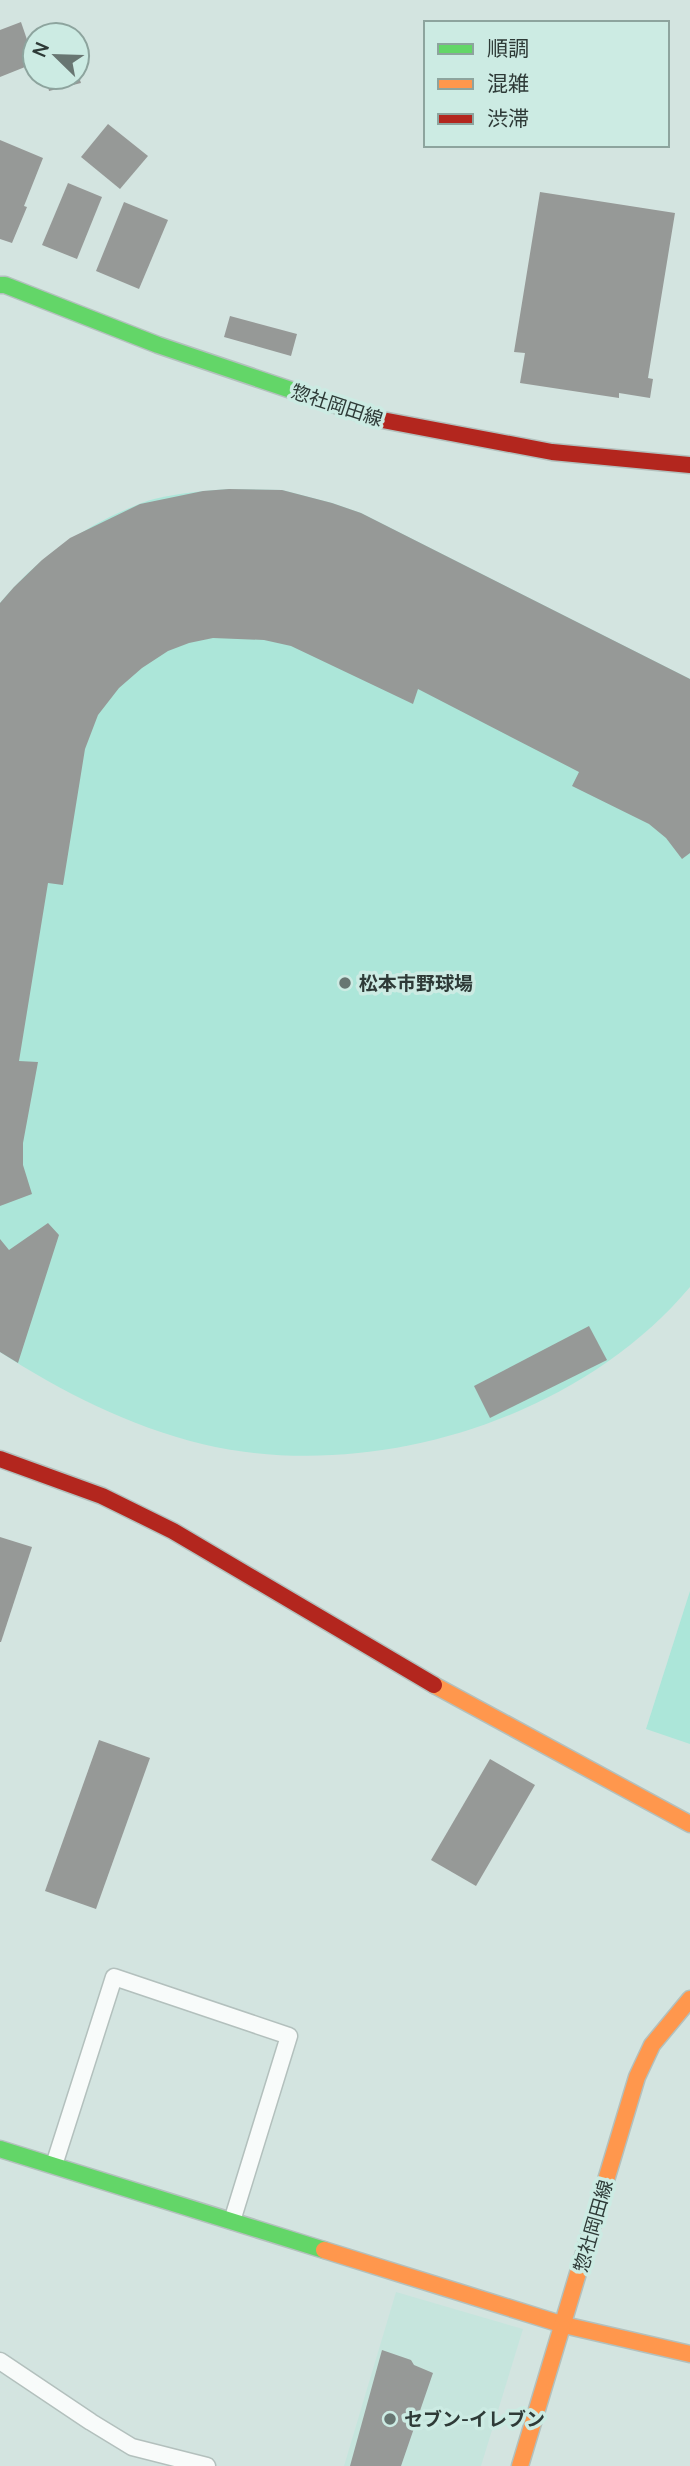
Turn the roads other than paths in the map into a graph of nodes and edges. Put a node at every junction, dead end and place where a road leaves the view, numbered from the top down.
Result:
1 (0, 285) edge
2 (690, 465) edge
3 (0, 1459) edge
4 (690, 1824) edge
5 (690, 1998) edge
6 (0, 2149) edge
7 (54, 2165) junction
8 (232, 2221) junction
9 (564, 2325) junction
10 (690, 2354) edge
11 (0, 2361) edge
12 (207, 2466) edge
13 (520, 2466) edge

1 - 2 street, 惣社岡田線
3 - 4 street
5 - 9 street, 惣社岡田線
6 - 7 street
7 - 8 street
7 - 8 lane
8 - 9 street
9 - 10 street
9 - 13 street, 惣社岡田線
11 - 12 lane

